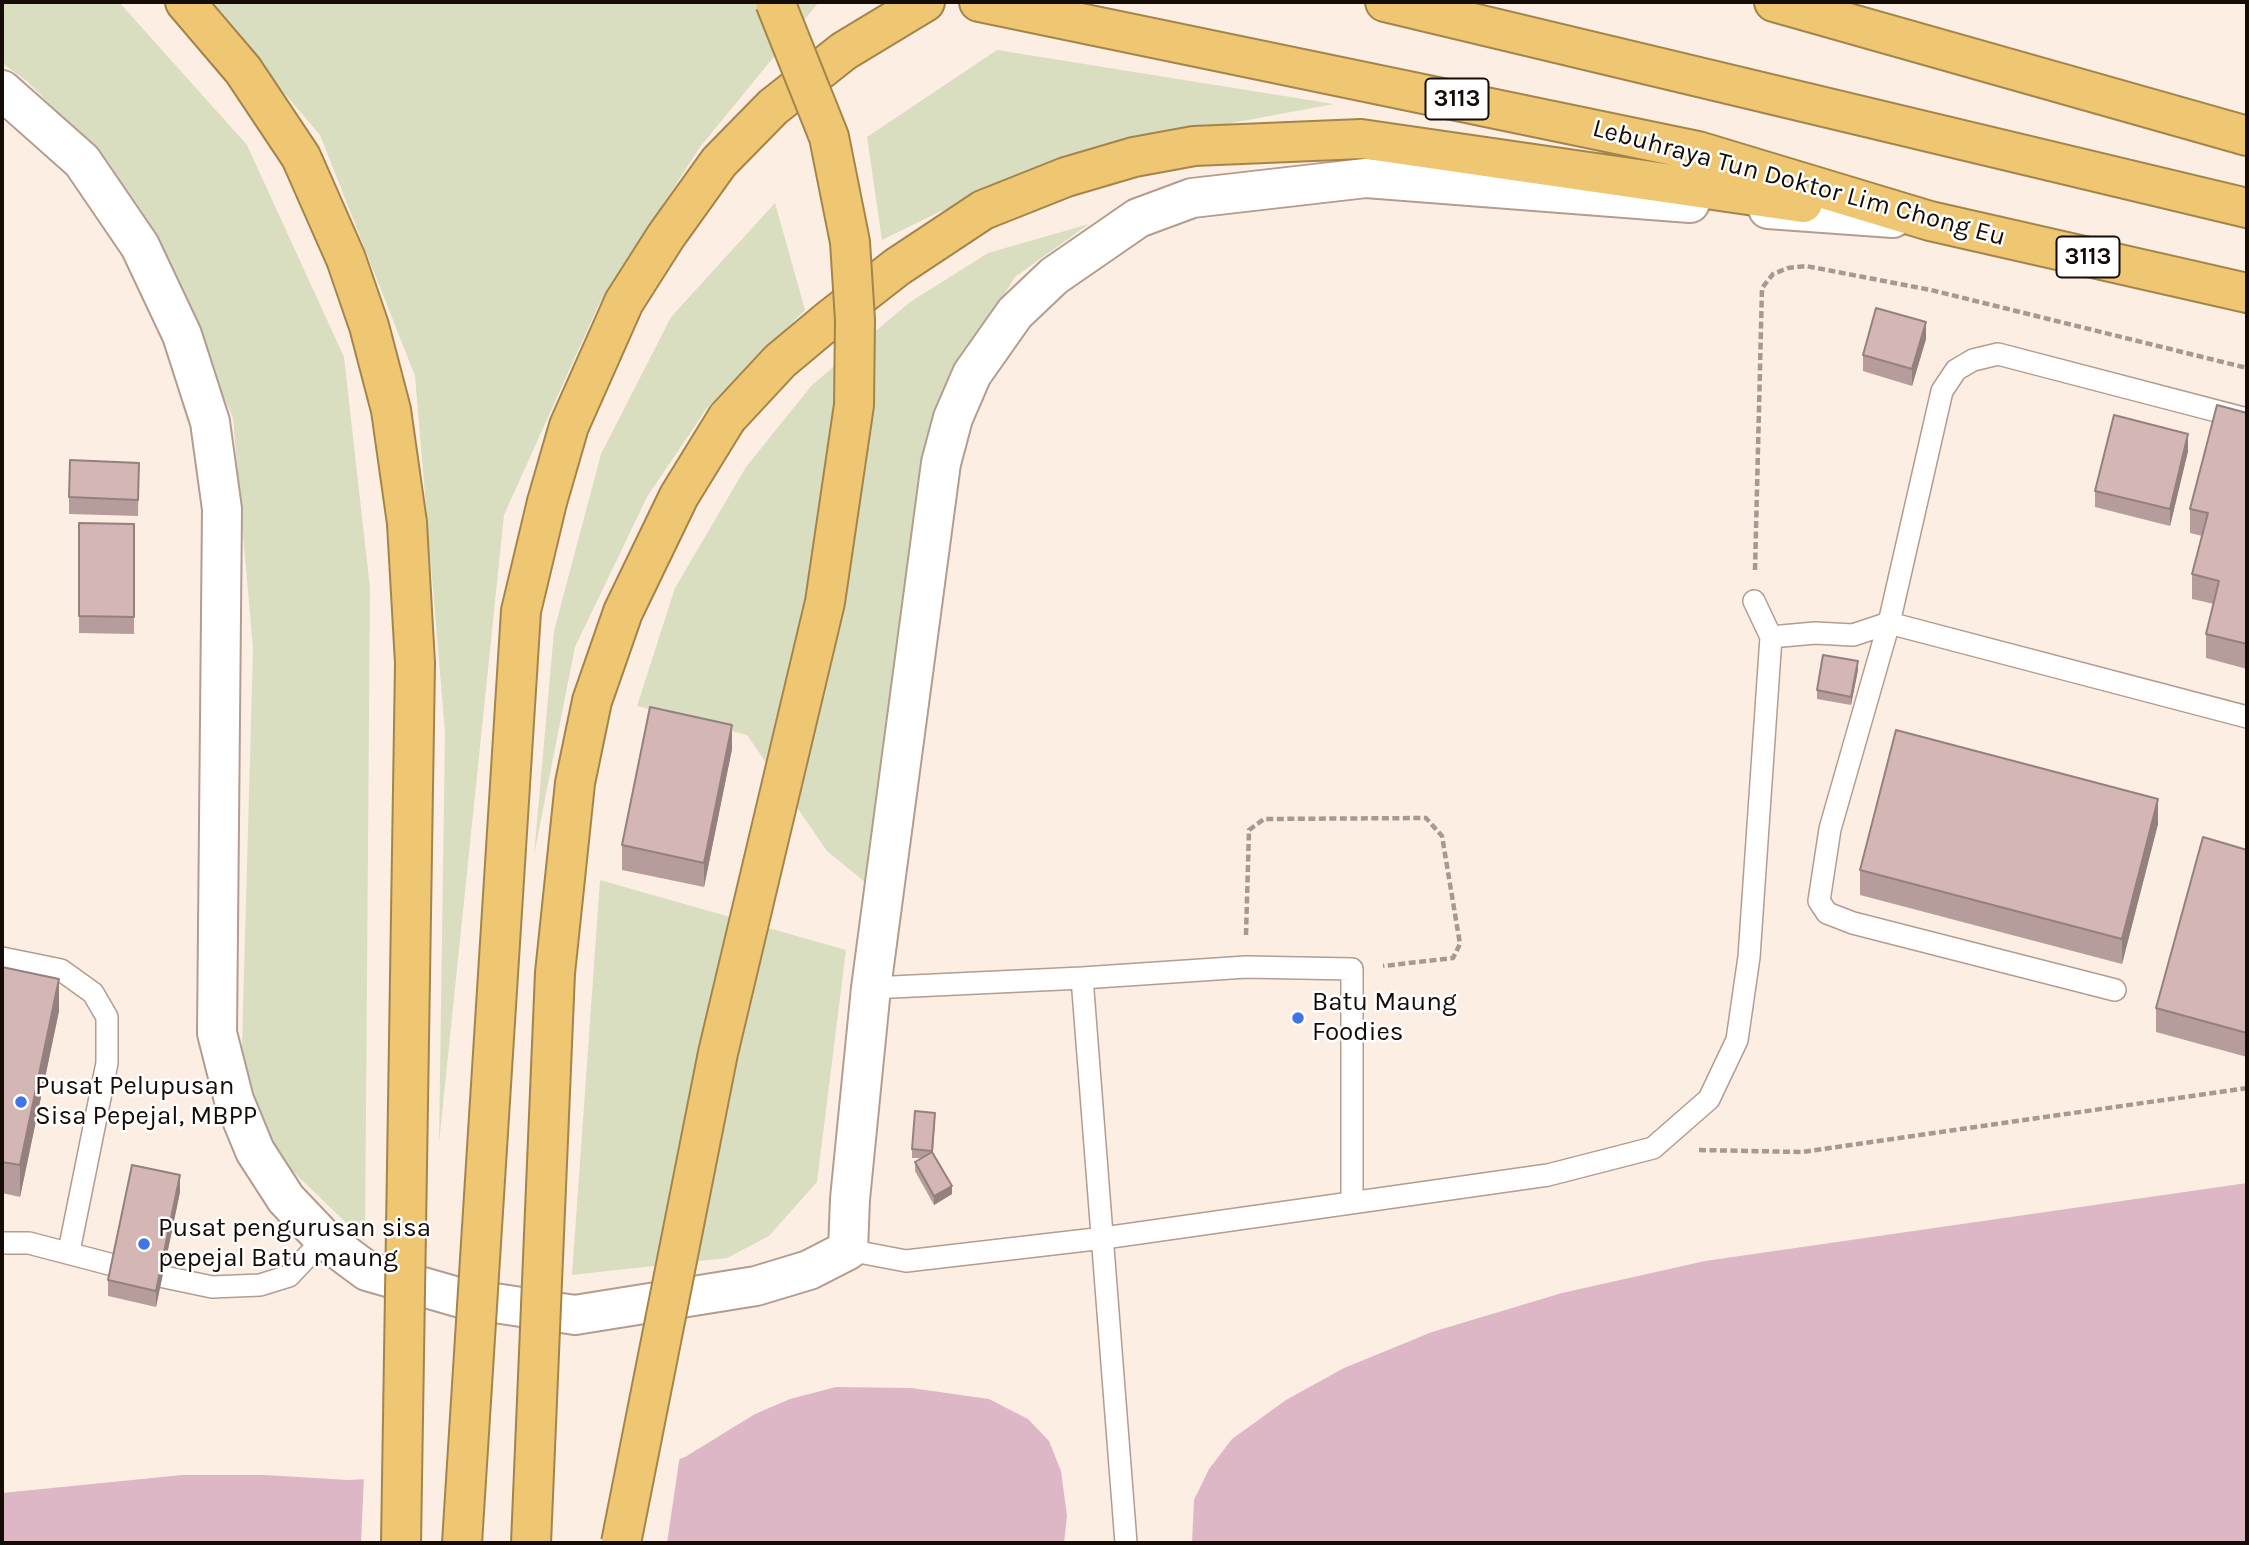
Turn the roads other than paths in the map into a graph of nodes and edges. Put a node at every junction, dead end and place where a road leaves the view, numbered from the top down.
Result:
1 (185, 2) edge
2 (775, 2) edge
3 (925, 2) edge
4 (979, 2) edge
5 (1385, 2) edge
6 (1774, 2) edge
7 (2, 90) edge
8 (2247, 136) edge
9 (2247, 208) edge
10 (1930, 221) junction
11 (2247, 293) edge
12 (2247, 419) edge
13 (1754, 601) road end
14 (1889, 623) junction
15 (1771, 637) junction
16 (2247, 717) edge
17 (2, 958) edge
18 (1082, 978) junction
19 (871, 988) junction
20 (2115, 990) dead end
21 (1352, 1203) junction
22 (1104, 1238) junction
23 (324, 1239) junction
24 (2, 1243) edge
25 (848, 1250) junction
26 (69, 1251) junction
27 (401, 1543) edge
28 (462, 1543) edge
29 (531, 1543) edge
30 (621, 1543) edge
31 (1126, 1543) edge

1 - 27 highway, bridge
2 - 30 highway, bridge
3 - 28 highway, bridge
4 - 10 highway, Lebuhraya Tun Doktor Lim Chong Eu / 3113
5 - 9 highway
6 - 8 highway
7 - 23 street
10 - 11 highway, Lebuhraya Tun Doktor Lim Chong Eu / 3113
10 - 19 street
10 - 29 highway, bridge
12 - 14 lane
13 - 15 lane
14 - 15 lane
14 - 16 lane
14 - 20 lane
15 - 21 lane
17 - 26 lane
18 - 19 lane
18 - 21 lane
18 - 22 lane
19 - 25 street
21 - 22 lane
22 - 25 lane
22 - 31 lane
23 - 25 street
23 - 26 lane
24 - 26 lane

